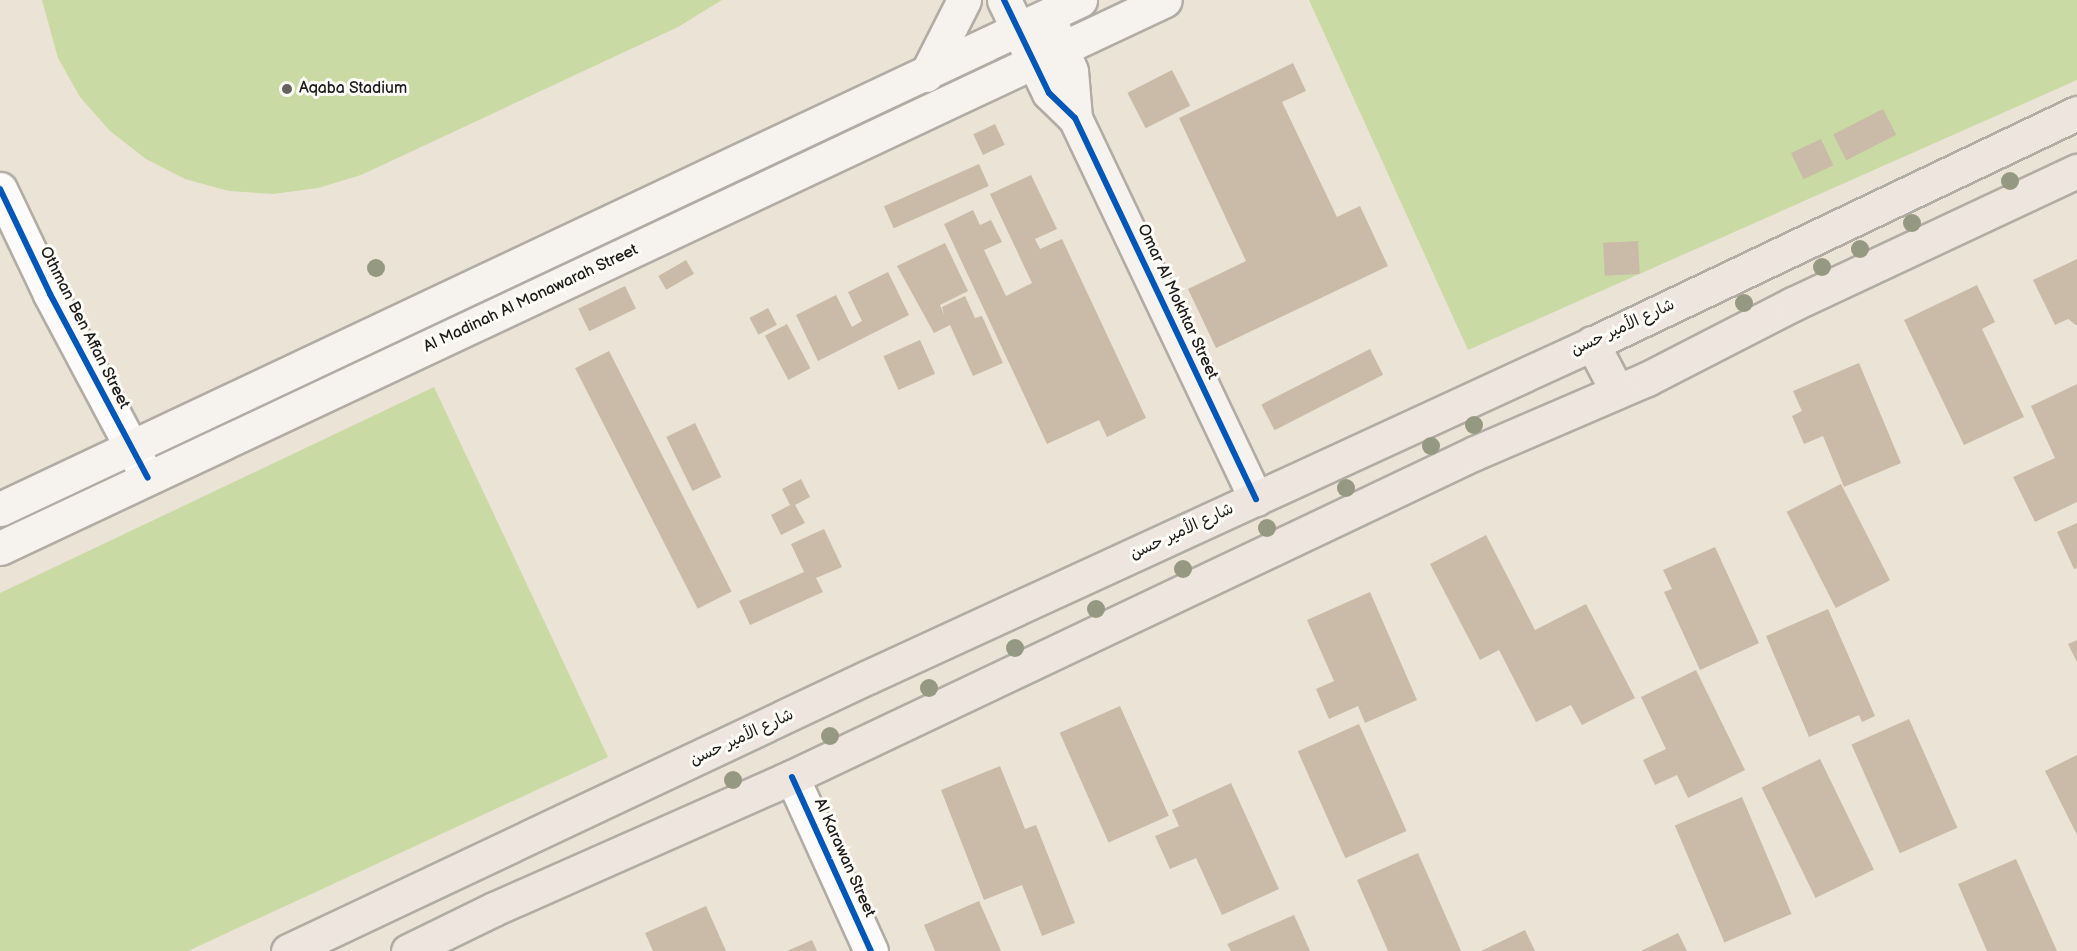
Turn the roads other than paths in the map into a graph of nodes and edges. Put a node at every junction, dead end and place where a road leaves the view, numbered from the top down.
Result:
1 (964, 0) edge
2 (1080, 0) edge
3 (1165, 0) edge
4 (1043, 8) edge
5 (1010, 15) edge
6 (1063, 49) junction
7 (1032, 64) junction
8 (926, 75) junction
9 (2077, 113) edge
10 (1075, 118) junction
11 (2077, 171) edge
12 (0, 189) edge
13 (1592, 343) junction
14 (1617, 391) junction
15 (129, 449) junction
16 (148, 478) junction
17 (1256, 499) junction
18 (0, 509) edge
19 (0, 548) edge
20 (792, 777) junction
21 (464, 867) junction
22 (486, 914) junction
23 (288, 951) edge
24 (408, 951) edge
25 (871, 951) edge

1 - 8 main road
2 - 4 main road
3 - 6 main road, Al Madinah Al Monawarah Street
4 - 5 main road
4 - 6 main road
5 - 7 main road
5 - 8 main road
6 - 7 main road, Al Madinah Al Monawarah Street
6 - 10 main road
7 - 10 main road
7 - 16 main road, Al Madinah Al Monawarah Street
8 - 15 main road
9 - 13 main road, شارع الأمير حسن
10 - 17 main road, Omar Al Mokhtar Street
11 - 14 main road
12 - 15 street, Othman Ben Affan Street
13 - 14 main road
13 - 17 main road, شارع الأمير حسن
14 - 20 main road
15 - 16 street, Othman Ben Affan Street
15 - 18 main road
16 - 19 main road, Al Madinah Al Monawarah Street
17 - 21 main road, شارع الأمير حسن
20 - 22 main road
20 - 25 street, Al Karawan Street
21 - 22 main road
21 - 23 main road, شارع الأمير حسن
22 - 24 main road

